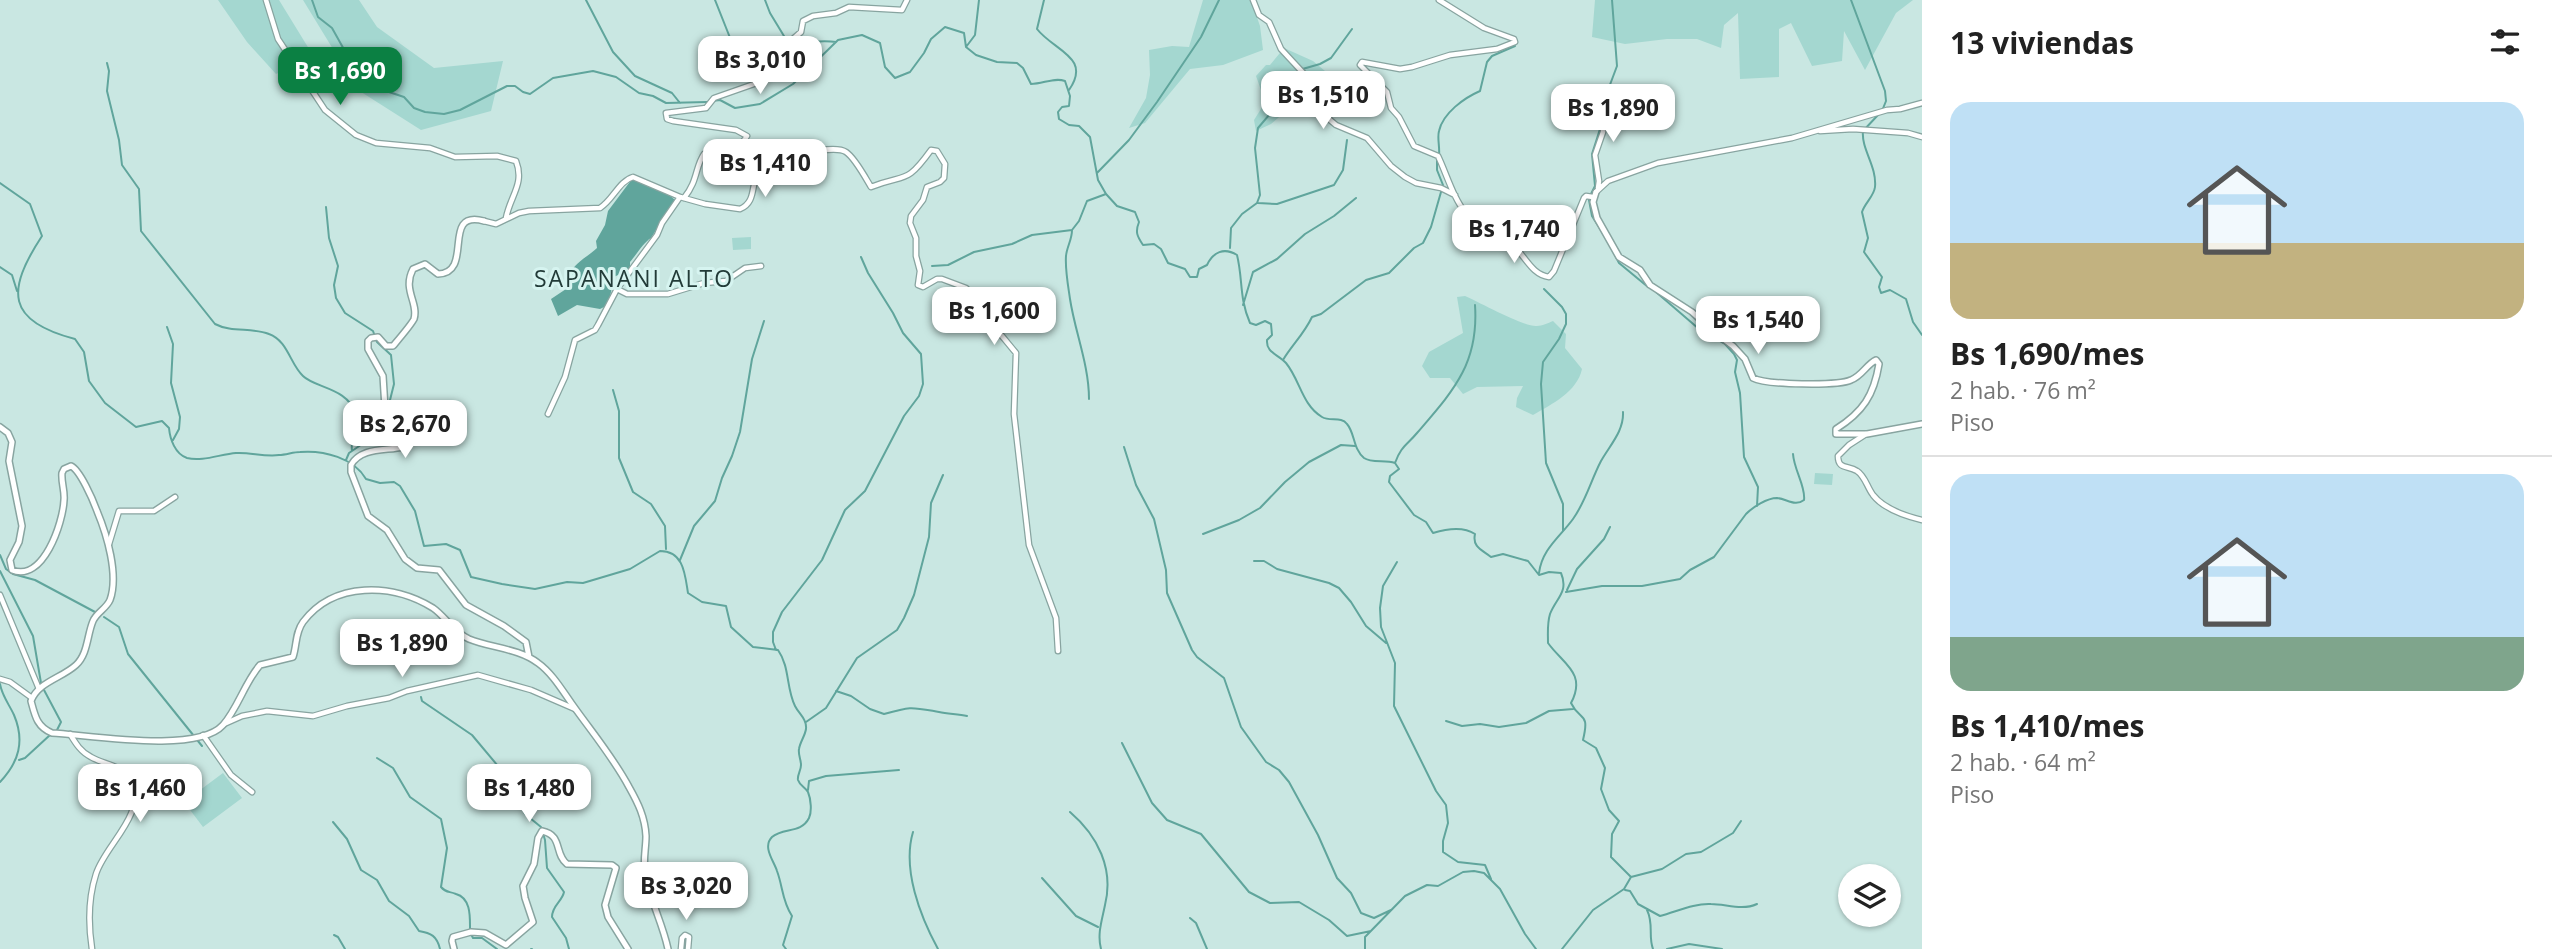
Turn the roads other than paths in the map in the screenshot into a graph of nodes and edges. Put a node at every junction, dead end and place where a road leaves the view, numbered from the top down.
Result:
1 (266, 0) edge
2 (907, 0) edge
3 (1253, 0) edge
4 (1439, 0) edge
5 (1612, 92) dead end
6 (1922, 103) edge
7 (1815, 131) junction
8 (1922, 137) edge
9 (1595, 193) junction
10 (1456, 196) junction
11 (682, 197) junction
12 (505, 219) junction
13 (485, 221) joint
14 (761, 266) dead end
15 (617, 289) junction
16 (548, 414) dead end
17 (1922, 424) edge
18 (0, 427) edge
19 (1867, 433) junction
20 (175, 497) dead end
21 (1922, 520) edge
22 (108, 545) junction
23 (0, 594) edge
24 (1058, 651) dead end
25 (529, 657) junction
26 (0, 679) edge
27 (39, 689) junction
28 (32, 698) junction
29 (576, 709) junction
30 (224, 724) junction
31 (70, 734) junction
32 (203, 735) junction
33 (252, 792) dead end
34 (92, 949) edge
35 (454, 949) edge
36 (628, 949) edge
37 (668, 949) edge
38 (681, 949) edge
39 (688, 949) edge

1 - 12 street
2 - 11 street
3 - 10 street
4 - 10 street
5 - 9 street
6 - 7 street
7 - 8 street
7 - 9 street
9 - 10 street
9 - 19 street
11 - 12 street
11 - 15 street
11 - 24 street
12 - 13 street
13 - 25 street
14 - 15 street
15 - 16 street
17 - 19 street
18 - 22 street
19 - 21 street
20 - 22 street
22 - 27 street
23 - 27 street
25 - 29 street
25 - 30 street
26 - 28 street
27 - 28 street
28 - 31 street
29 - 30 street
29 - 37 street
30 - 32 street
31 - 32 street
31 - 34 street
32 - 33 street
35 - 36 street
38 - 39 street

